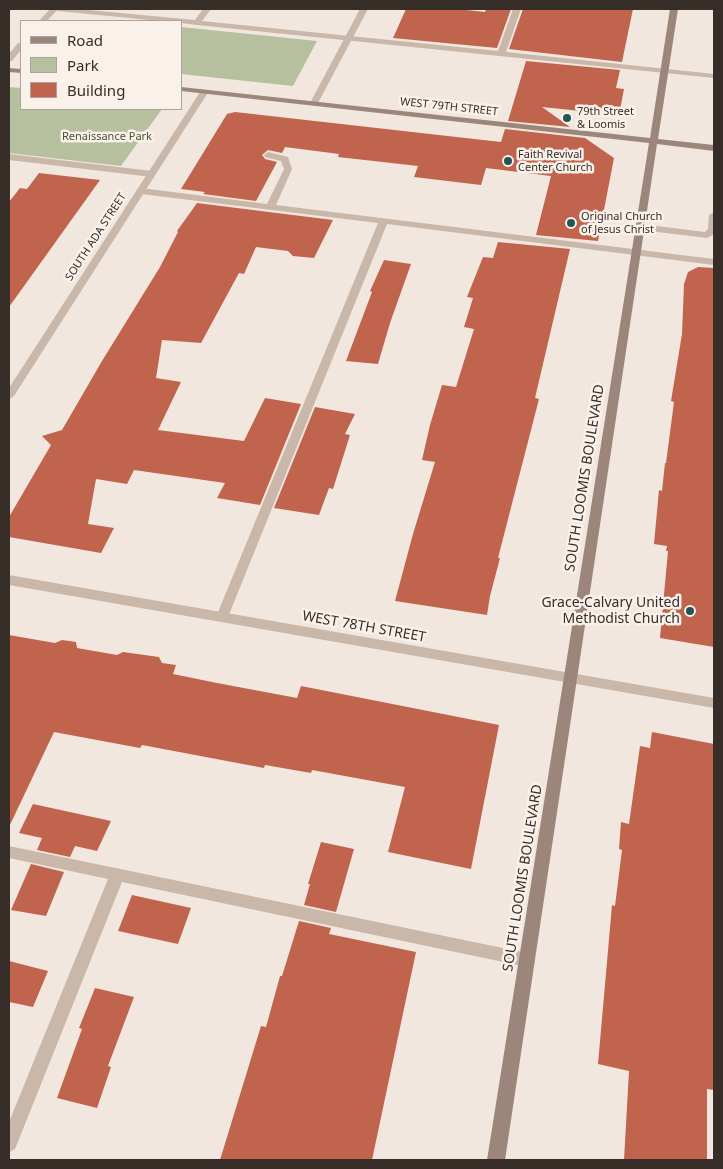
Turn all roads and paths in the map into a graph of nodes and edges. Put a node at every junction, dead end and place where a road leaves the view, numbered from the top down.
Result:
1 (56, 9) edge
2 (207, 9) edge
3 (364, 9) edge
4 (517, 9) edge
5 (674, 9) edge
6 (44, 20) edge
7 (171, 20) edge
8 (182, 21) edge
9 (197, 23) junction
10 (348, 38) junction
11 (20, 46) edge
12 (501, 54) junction
13 (9, 59) edge
14 (664, 71) junction
15 (714, 76) edge
16 (182, 89) edge
17 (205, 91) junction
18 (314, 103) junction
19 (654, 141) junction
20 (714, 148) edge
21 (268, 155) dead end
22 (9, 157) edge
23 (152, 174) junction
24 (141, 191) junction
25 (270, 207) junction
26 (714, 216) edge
27 (384, 222) junction
28 (641, 227) junction
29 (712, 236) edge
30 (637, 253) junction
31 (714, 262) edge
32 (9, 396) edge
33 (9, 580) edge
34 (222, 618) junction
35 (570, 678) junction
36 (714, 703) edge
37 (9, 852) edge
38 (117, 875) junction
39 (527, 960) junction
40 (9, 1143) edge
41 (496, 1160) edge

1 - 6 street
1 - 7 street
2 - 9 street
3 - 10 street
4 - 12 street
5 - 14 street, SOUTH LOOMIS BOULEVARD
8 - 9 street
9 - 10 street
10 - 12 street
10 - 18 street
11 - 13 street
12 - 14 street
14 - 15 street
14 - 19 street, SOUTH LOOMIS BOULEVARD
16 - 17 street, WEST 79TH STREET
17 - 18 street, WEST 79TH STREET
17 - 23 street, SOUTH ADA STREET
18 - 19 street, WEST 79TH STREET
19 - 20 street, WEST 79TH STREET
19 - 28 street, SOUTH LOOMIS BOULEVARD
21 - 25 street
22 - 23 street
23 - 24 street, SOUTH ADA STREET
24 - 25 street
24 - 32 street, SOUTH ADA STREET
25 - 27 street
26 - 29 street
27 - 30 street
27 - 34 street
28 - 29 street
28 - 30 street, SOUTH LOOMIS BOULEVARD
30 - 31 street
30 - 35 street, SOUTH LOOMIS BOULEVARD
33 - 34 street, WEST 78TH STREET
34 - 35 street, WEST 78TH STREET
35 - 36 street, WEST 78TH STREET
35 - 39 street, SOUTH LOOMIS BOULEVARD
37 - 38 street
38 - 39 street
38 - 40 street
39 - 41 street, SOUTH LOOMIS BOULEVARD

